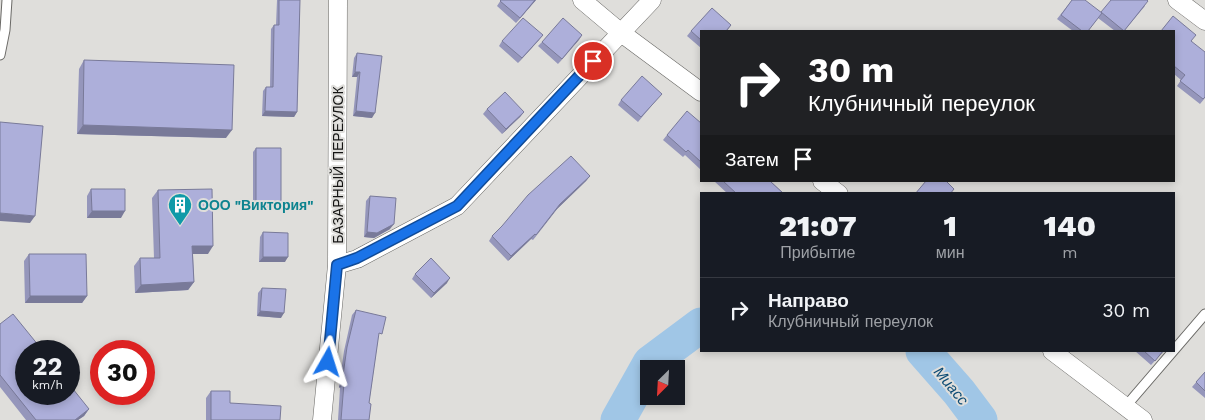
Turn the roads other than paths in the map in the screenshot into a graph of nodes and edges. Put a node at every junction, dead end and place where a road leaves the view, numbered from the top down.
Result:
1 (7, 0) edge
2 (338, 0) edge
3 (582, 0) edge
4 (652, 0) edge
5 (1177, 0) edge
6 (1205, 21) edge
7 (620, 32) junction
8 (0, 55) edge
9 (700, 91) edge
10 (823, 182) edge
11 (836, 192) edge
12 (337, 265) junction
13 (1205, 314) edge
14 (1175, 349) edge
15 (1053, 352) edge
16 (1172, 352) edge
17 (1126, 406) junction
18 (322, 420) edge
19 (1143, 420) edge

1 - 8 lane
2 - 12 street, БАЗАРНЫЙ ПЕРЕУЛОК
3 - 7 street
4 - 7 street
5 - 6 street
7 - 9 street
7 - 12 street
10 - 11 street
12 - 18 street, БАЗАРНЫЙ ПЕРЕУЛОК
13 - 14 lane
15 - 17 street
16 - 17 lane
17 - 19 street

